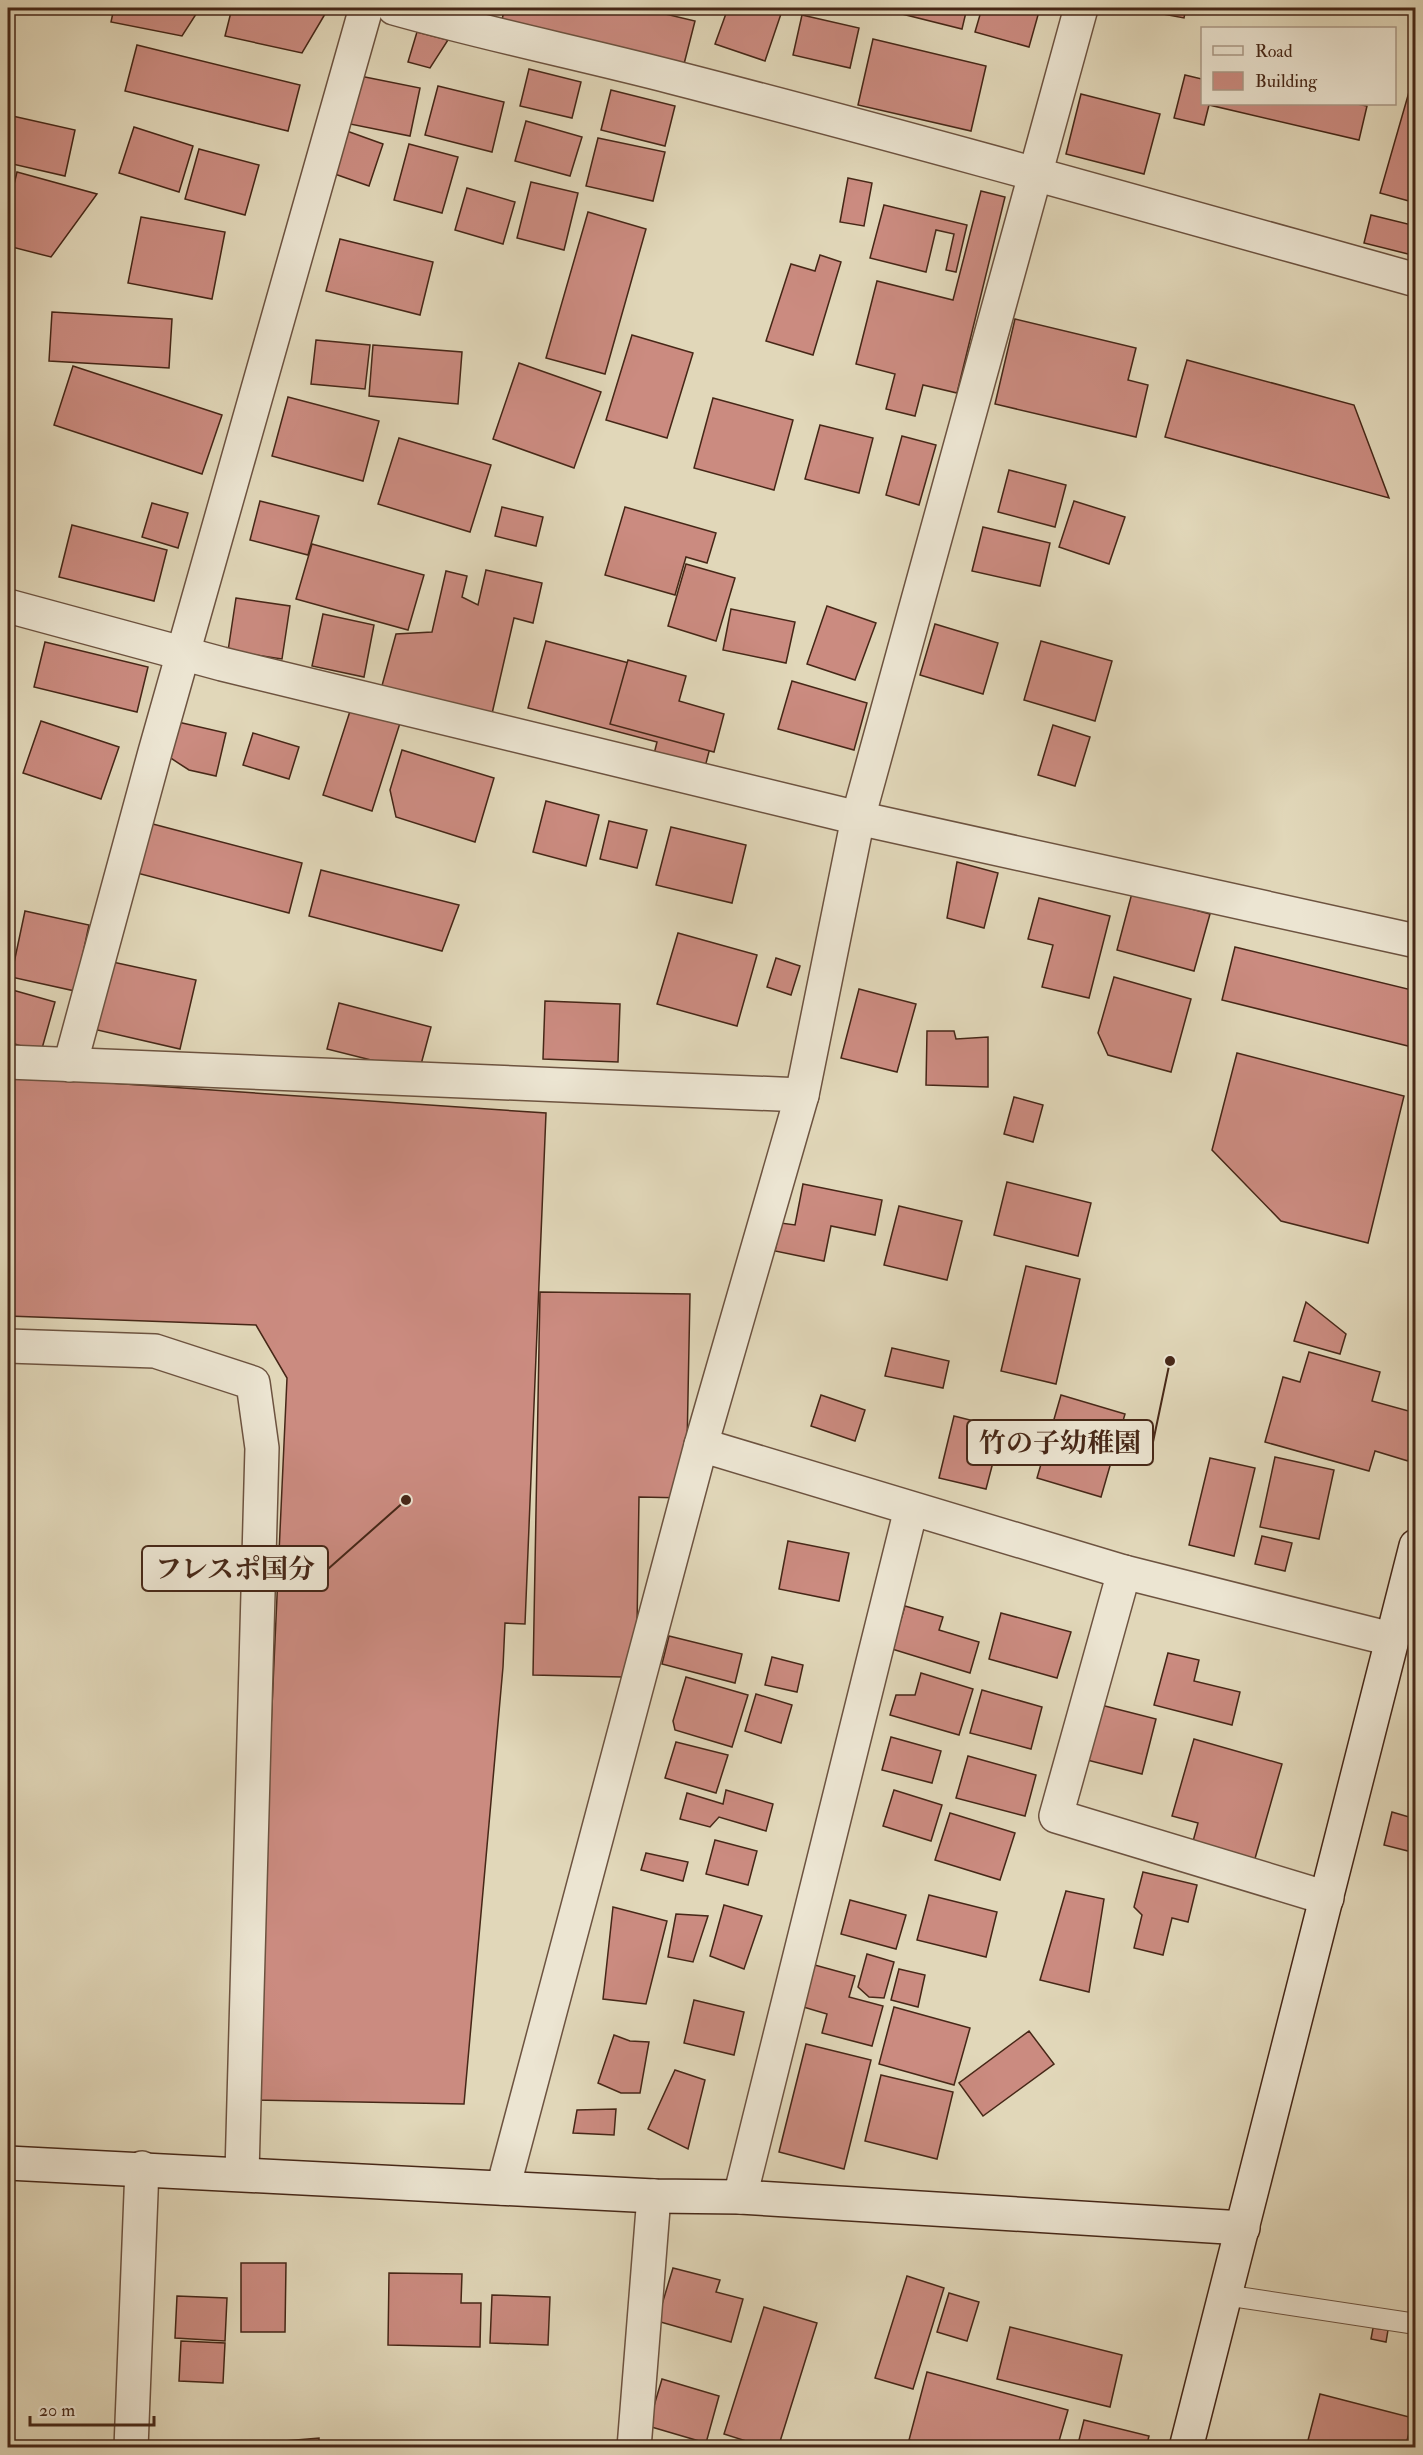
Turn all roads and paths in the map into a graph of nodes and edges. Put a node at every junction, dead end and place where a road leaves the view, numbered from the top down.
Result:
1 (366, 8) edge
2 (394, 8) edge
3 (1081, 8) edge
4 (1036, 174) junction
5 (1416, 280) edge
6 (8, 606) edge
7 (183, 653) junction
8 (858, 818) junction
9 (1416, 940) edge
10 (8, 1062) edge
11 (70, 1065) junction
12 (802, 1095) junction
13 (8, 1346) edge
14 (700, 1445) junction
15 (910, 1509) junction
16 (1416, 1546) edge
17 (1124, 1572) junction
18 (1391, 1639) junction
19 (1327, 1898) junction
20 (8, 2163) edge
21 (142, 2168) junction
22 (242, 2173) junction
23 (503, 2188) junction
24 (654, 2196) junction
25 (740, 2197) junction
26 (1243, 2228) junction
27 (1225, 2295) junction
28 (1416, 2324) edge
29 (131, 2448) edge
30 (634, 2448) edge
31 (1186, 2448) edge

1 - 7 street
2 - 4 street
3 - 4 street
4 - 5 street
4 - 8 street
6 - 7 street
7 - 8 street
7 - 11 street
8 - 9 street
8 - 12 street
10 - 11 street
11 - 12 street
12 - 14 street
13 - 22 street
14 - 15 street
14 - 23 street
15 - 17 street
15 - 25 street
16 - 18 street
17 - 18 street
17 - 19 street
18 - 19 street
19 - 26 street
20 - 21 street
21 - 22 street
21 - 29 street
22 - 23 street
23 - 24 street
24 - 25 street
24 - 30 street
25 - 26 street
26 - 27 street
27 - 28 lane
27 - 31 street

